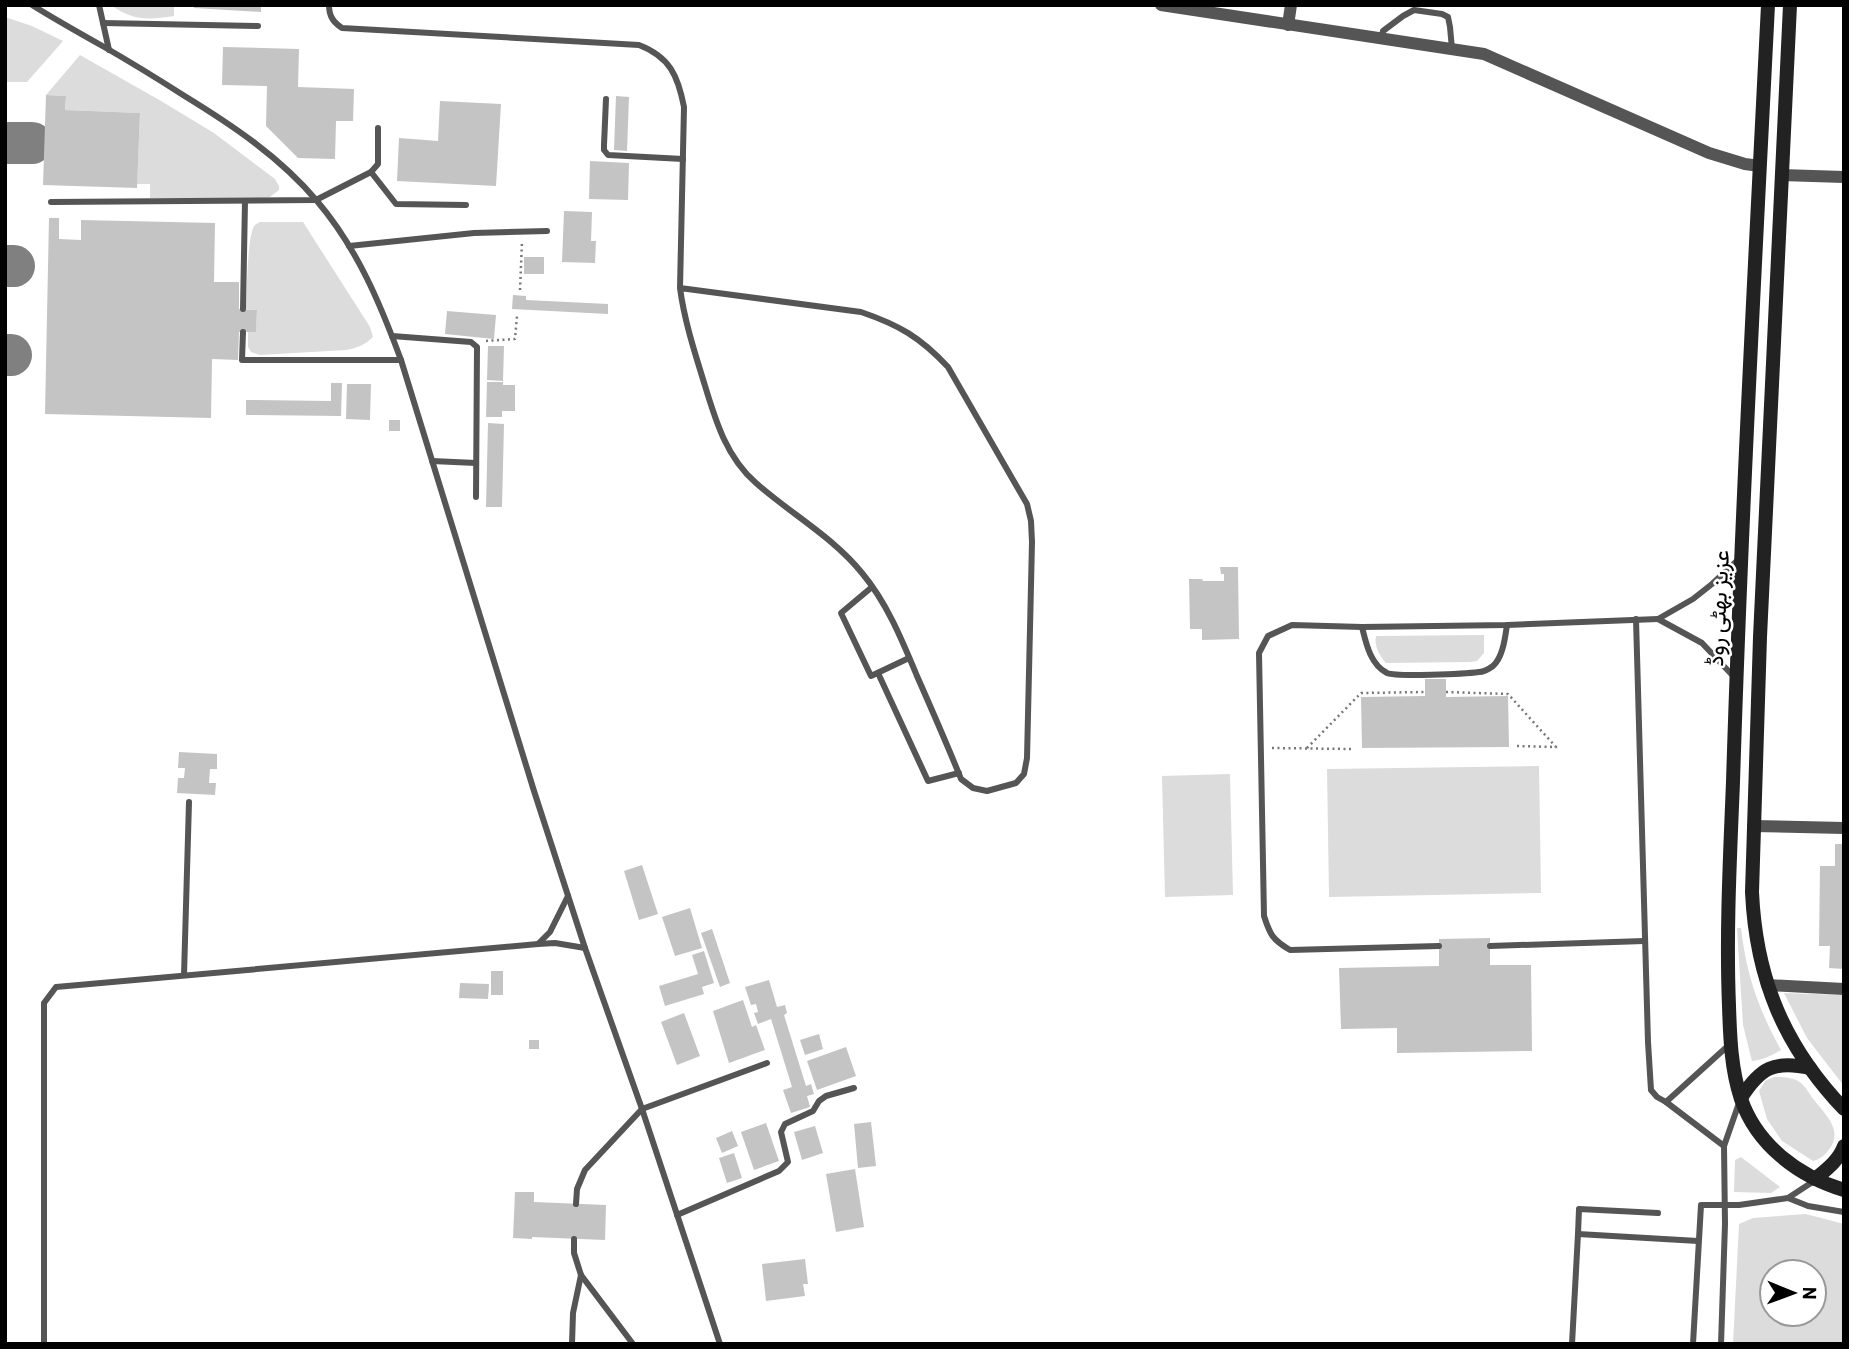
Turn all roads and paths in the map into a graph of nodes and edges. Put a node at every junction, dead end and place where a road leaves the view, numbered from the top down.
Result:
1 (32, 5) edge
2 (99, 5) edge
3 (329, 5) edge
4 (1161, 5) edge
5 (1291, 5) edge
6 (1768, 5) edge
7 (1790, 5) edge
8 (103, 23) junction
9 (1288, 25) junction
10 (258, 26) dead end
11 (1381, 39) junction
12 (1452, 49) junction
13 (109, 50) junction
14 (606, 99) dead end
15 (378, 128) dead end
16 (683, 159) junction
17 (1760, 166) junction
18 (371, 172) junction
19 (1781, 174) junction
20 (1844, 177) edge
21 (316, 200) junction
22 (245, 201) junction
23 (51, 202) dead end
24 (466, 205) dead end
25 (522, 231) junction
26 (547, 231) dead end
27 (349, 246) junction
28 (680, 288) junction
29 (520, 290) dead end
30 (243, 309) dead end
31 (517, 316) dead end
32 (243, 332) dead end
33 (392, 335) junction
34 (475, 344) junction
35 (401, 360) junction
36 (432, 461) junction
37 (476, 463) junction
38 (476, 497) dead end
39 (1742, 557) junction
40 (872, 587) junction
41 (1658, 619) junction
42 (1636, 620) junction
43 (1507, 625) junction
44 (1362, 627) junction
45 (909, 658) junction
46 (878, 673) junction
47 (1736, 679) junction
48 (1425, 692) dead end
49 (1446, 692) dead end
50 (1515, 746) dead end
51 (1261, 748) junction
52 (1307, 748) junction
53 (1351, 749) dead end
54 (959, 773) junction
55 (189, 802) dead end
56 (1753, 826) junction
57 (1844, 828) edge
58 (568, 896) junction
59 (1644, 941) junction
60 (538, 944) junction
61 (1439, 946) dead end
62 (1490, 946) dead end
63 (585, 948) junction
64 (184, 975) junction
65 (1767, 985) junction
66 (1844, 989) edge
67 (1731, 1044) junction
68 (767, 1063) dead end
69 (1810, 1068) junction
70 (854, 1088) dead end
71 (1741, 1098) junction
72 (1666, 1102) junction
73 (642, 1109) junction
74 (1844, 1110) edge
75 (1724, 1146) junction
76 (1844, 1146) edge
77 (1815, 1180) junction
78 (1844, 1190) edge
79 (1788, 1198) junction
80 (576, 1204) dead end
81 (1726, 1206) junction
82 (1844, 1212) edge
83 (1658, 1213) dead end
84 (677, 1215) junction
85 (1578, 1234) junction
86 (574, 1239) dead end
87 (1698, 1241) junction
88 (580, 1275) junction
89 (44, 1344) edge
90 (572, 1344) edge
91 (633, 1344) edge
92 (720, 1344) edge
93 (1572, 1344) edge
94 (1693, 1344) edge
95 (1721, 1344) edge

1 - 13 lane
2 - 8 lane
3 - 16 lane
4 - 9 street
5 - 9 street
6 - 17 main road, عزیز بھٹی روڈ
7 - 19 main road, عزیز بھٹی روڈ
8 - 10 lane
8 - 13 lane
9 - 11 street
11 - 12 street
11 - 12 lane
12 - 17 street
13 - 21 lane
14 - 16 lane
15 - 18 lane
16 - 28 lane
17 - 39 main road, عزیز بھٹی روڈ
18 - 21 lane
18 - 24 lane
19 - 20 street
19 - 56 main road, عزیز بھٹی روڈ
21 - 22 lane
21 - 27 lane
22 - 23 lane
22 - 30 lane
25 - 26 lane
25 - 27 lane
25 - 29 path
27 - 33 lane
28 - 40 lane
28 - 54 lane
31 - 34 path
32 - 35 lane
33 - 34 lane
33 - 35 lane
34 - 37 lane
35 - 36 lane
36 - 37 lane
36 - 58 lane
37 - 38 lane
39 - 41 lane
39 - 47 main road, عزیز بھٹی روڈ
40 - 45 lane
40 - 46 lane
41 - 42 lane
41 - 47 lane
42 - 43 lane
42 - 59 lane
43 - 44 lane
43 - 44 lane
44 - 51 lane
45 - 46 lane
45 - 54 lane
46 - 54 lane
47 - 67 main road, عزیز بھٹی روڈ
48 - 52 path
49 - 50 path
51 - 52 path
51 - 61 lane
52 - 53 path
55 - 64 lane
56 - 57 street
56 - 65 main road, عزیز بھٹی روڈ
58 - 60 lane
58 - 63 lane
59 - 62 lane
59 - 72 lane
60 - 63 lane
60 - 64 lane
63 - 73 lane
64 - 89 lane
65 - 66 street
65 - 69 main road, عزیز بھٹی روڈ
67 - 71 main road, عزیز بھٹی روڈ
67 - 72 lane
68 - 73 lane
69 - 71 main road
69 - 74 main road, عزیز بھٹی روڈ
70 - 84 lane
71 - 75 lane
71 - 77 main road, عزیز بھٹی روڈ
72 - 75 lane
73 - 80 lane
73 - 84 lane
75 - 81 lane
76 - 77 main road
77 - 78 main road, عزیز بھٹی روڈ
77 - 79 lane
79 - 81 lane
79 - 82 lane
81 - 87 lane
81 - 95 lane
83 - 85 lane
84 - 92 lane
85 - 87 lane
85 - 93 lane
86 - 88 lane
87 - 94 lane
88 - 90 lane
88 - 91 lane

